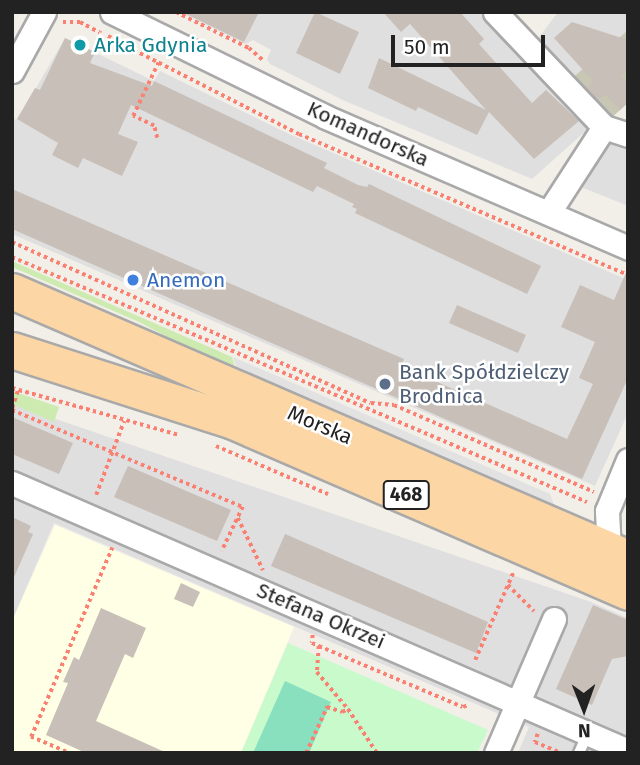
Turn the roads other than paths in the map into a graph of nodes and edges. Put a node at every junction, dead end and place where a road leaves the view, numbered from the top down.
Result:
1 (112, 12) edge
2 (495, 12) edge
3 (49, 20) edge
4 (12, 71) edge
5 (604, 127) junction
6 (628, 135) edge
7 (548, 212) junction
8 (628, 248) edge
9 (12, 291) edge
10 (12, 350) edge
11 (628, 460) edge
12 (12, 484) edge
13 (618, 554) edge
14 (628, 592) edge
15 (554, 619) road end
16 (518, 701) junction
17 (584, 743) edge
18 (628, 751) edge
19 (496, 753) edge

1 - 7 street, Komandorska
2 - 5 street
3 - 4 street
5 - 6 street
5 - 7 street
7 - 8 street, Komandorska
9 - 13 main road, Morska / 468
10 - 14 main road, Morska / 468
11 - 13 street
12 - 16 street, Stefana Okrzei
15 - 16 street
16 - 17 street, Stefana Okrzei
16 - 19 street
17 - 18 street, Stefana Okrzei

